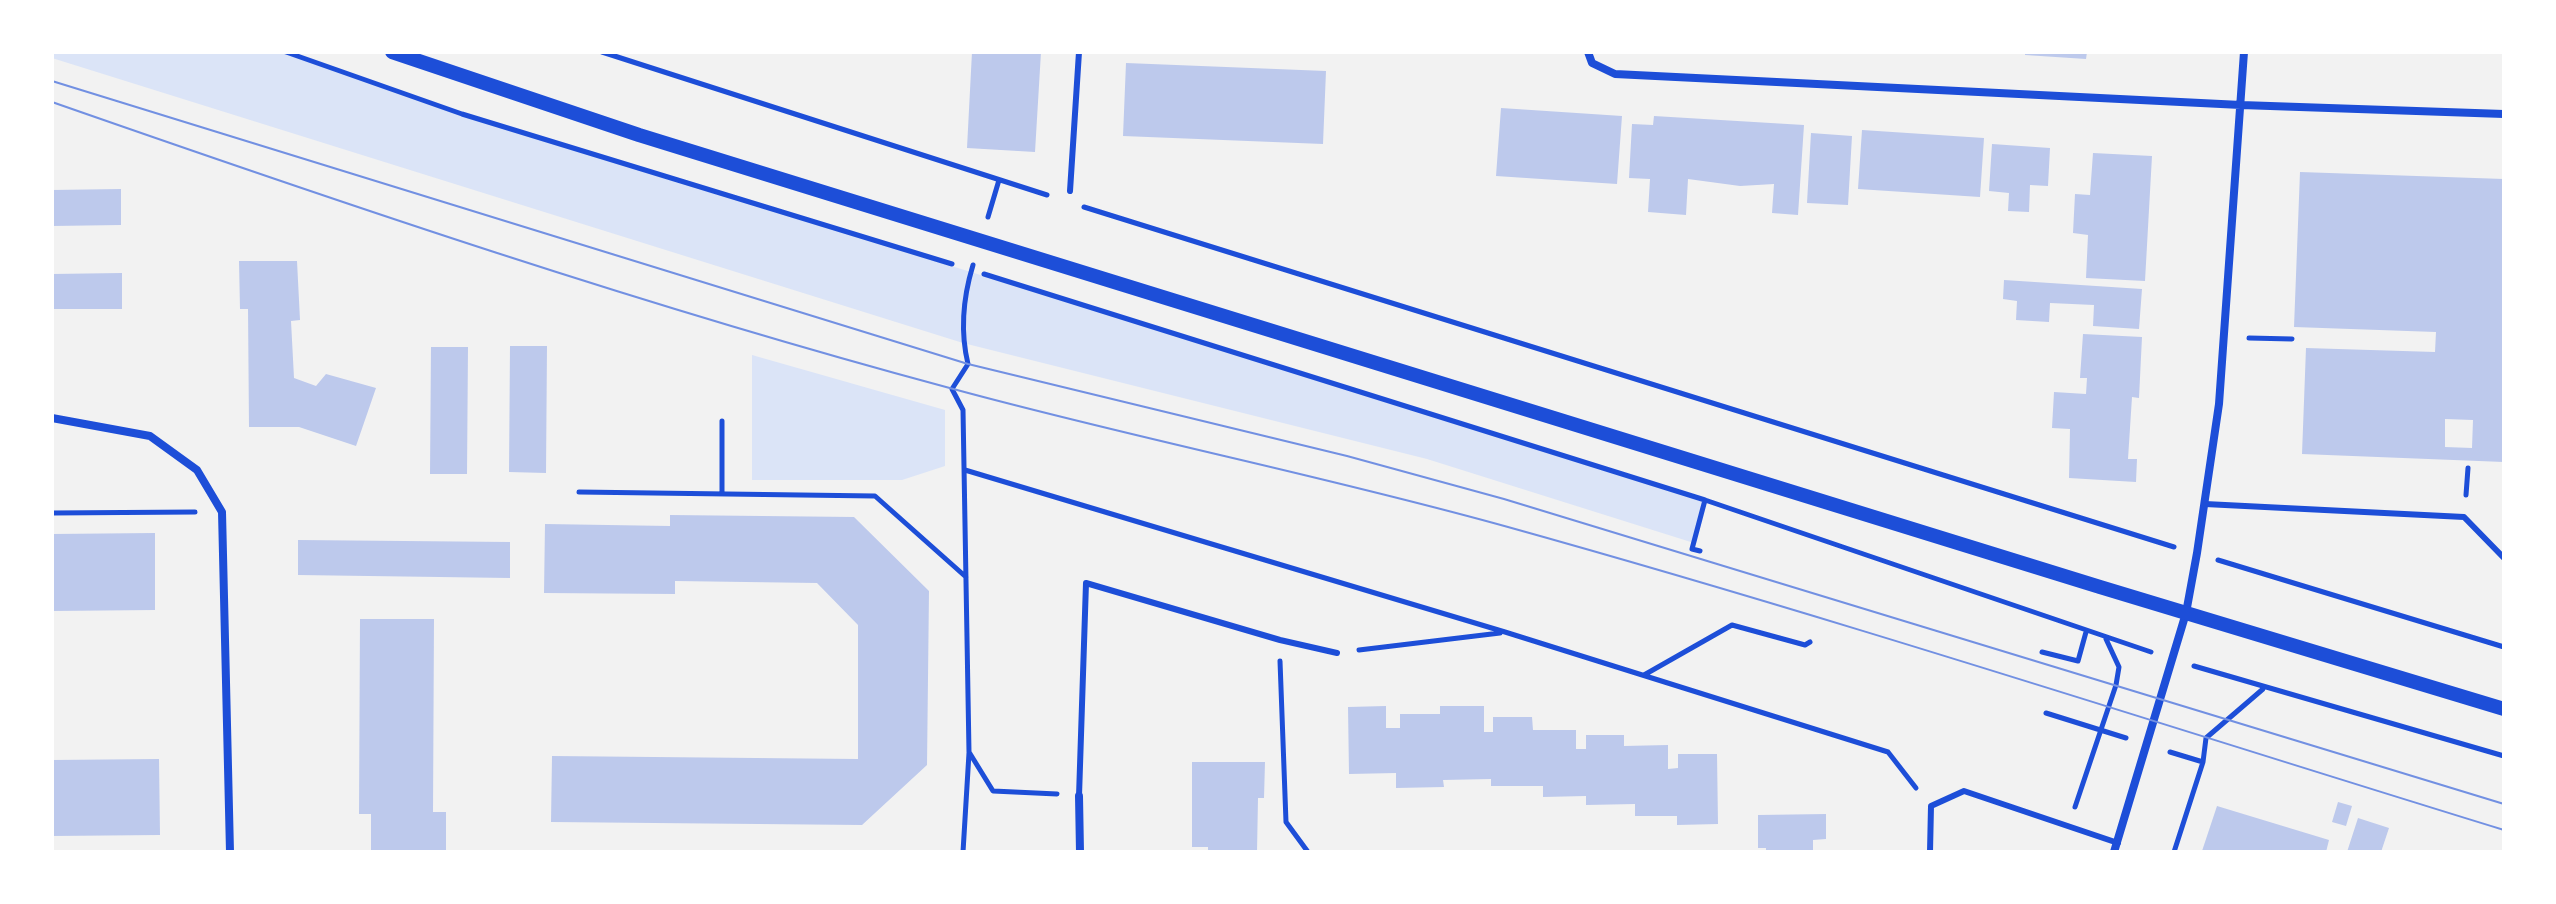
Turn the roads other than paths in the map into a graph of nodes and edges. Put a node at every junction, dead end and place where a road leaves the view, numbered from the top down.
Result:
1 (392, 52) edge
2 (1079, 52) edge
3 (1588, 52) edge
4 (2244, 52) edge
5 (2241, 105) junction
6 (2504, 114) edge
7 (1070, 191) dead end
8 (52, 418) edge
9 (2205, 504) junction
10 (2504, 558) edge
11 (2186, 613) junction
12 (1337, 653) road end
13 (2504, 709) edge
14 (1079, 796) joint
15 (2116, 847) edge
16 (230, 852) edge
17 (1080, 852) edge
18 (1930, 852) edge

1 - 11 street
2 - 7 lane
3 - 5 street
4 - 5 street
5 - 6 street
5 - 9 street
8 - 16 street
9 - 10 lane
9 - 11 street
11 - 13 street
11 - 15 street
12 - 14 lane
14 - 17 street
15 - 18 lane

